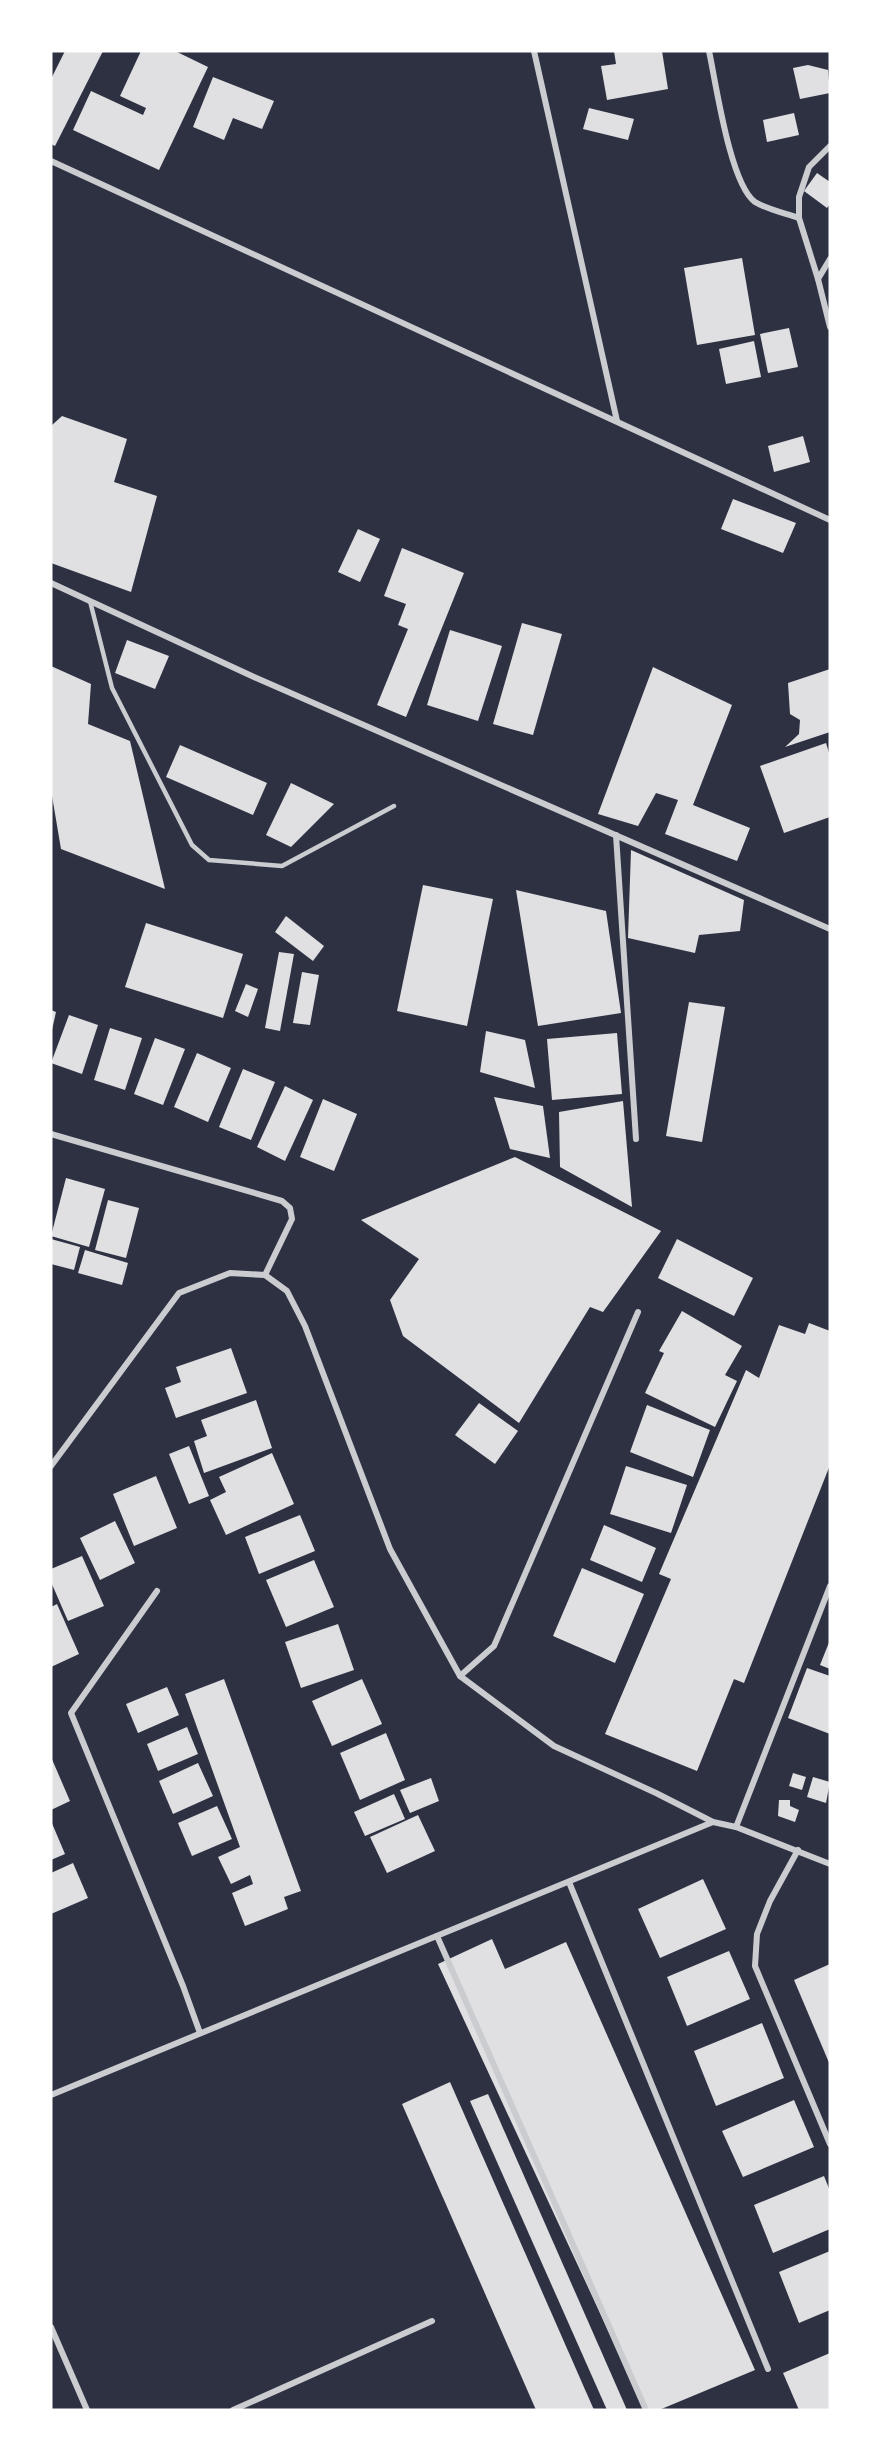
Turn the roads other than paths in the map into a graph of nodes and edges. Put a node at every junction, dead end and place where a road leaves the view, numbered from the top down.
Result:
1 (534, 51) edge
2 (709, 51) edge
3 (830, 146) edge
4 (51, 161) edge
5 (799, 218) junction
6 (830, 259) edge
7 (818, 279) junction
8 (830, 327) edge
9 (617, 421) junction
10 (830, 519) edge
11 (51, 583) edge
12 (90, 601) junction
13 (394, 806) dead end
14 (616, 835) junction
15 (830, 929) edge
16 (51, 1134) edge
17 (636, 1140) dead end
18 (265, 1275) junction
19 (638, 1312) dead end
20 (51, 1466) edge
21 (830, 1586) edge
22 (157, 1591) dead end
23 (460, 1676) junction
24 (713, 1822) junction
25 (736, 1827) junction
26 (798, 1851) junction
27 (830, 1864) edge
28 (569, 1881) junction
29 (437, 1935) junction
30 (200, 2033) junction
31 (51, 2095) edge
32 (830, 2144) edge
33 (432, 2321) dead end
34 (51, 2327) edge
35 (768, 2369) dead end
36 (87, 2410) edge
37 (233, 2410) edge
38 (646, 2410) edge

1 - 9 street
2 - 5 street
3 - 5 street
4 - 9 street
5 - 7 street
6 - 7 street
7 - 8 street
9 - 10 street
11 - 12 street
12 - 13 lane
12 - 14 street
14 - 15 street
14 - 17 street
16 - 18 street
18 - 20 street
18 - 23 street
19 - 23 street
21 - 25 street
22 - 30 street
23 - 24 street
24 - 25 street
24 - 28 street
25 - 26 street
26 - 27 street
26 - 32 street
28 - 29 street
28 - 35 street
29 - 30 street
29 - 38 street
30 - 31 street
33 - 37 street
34 - 36 street

